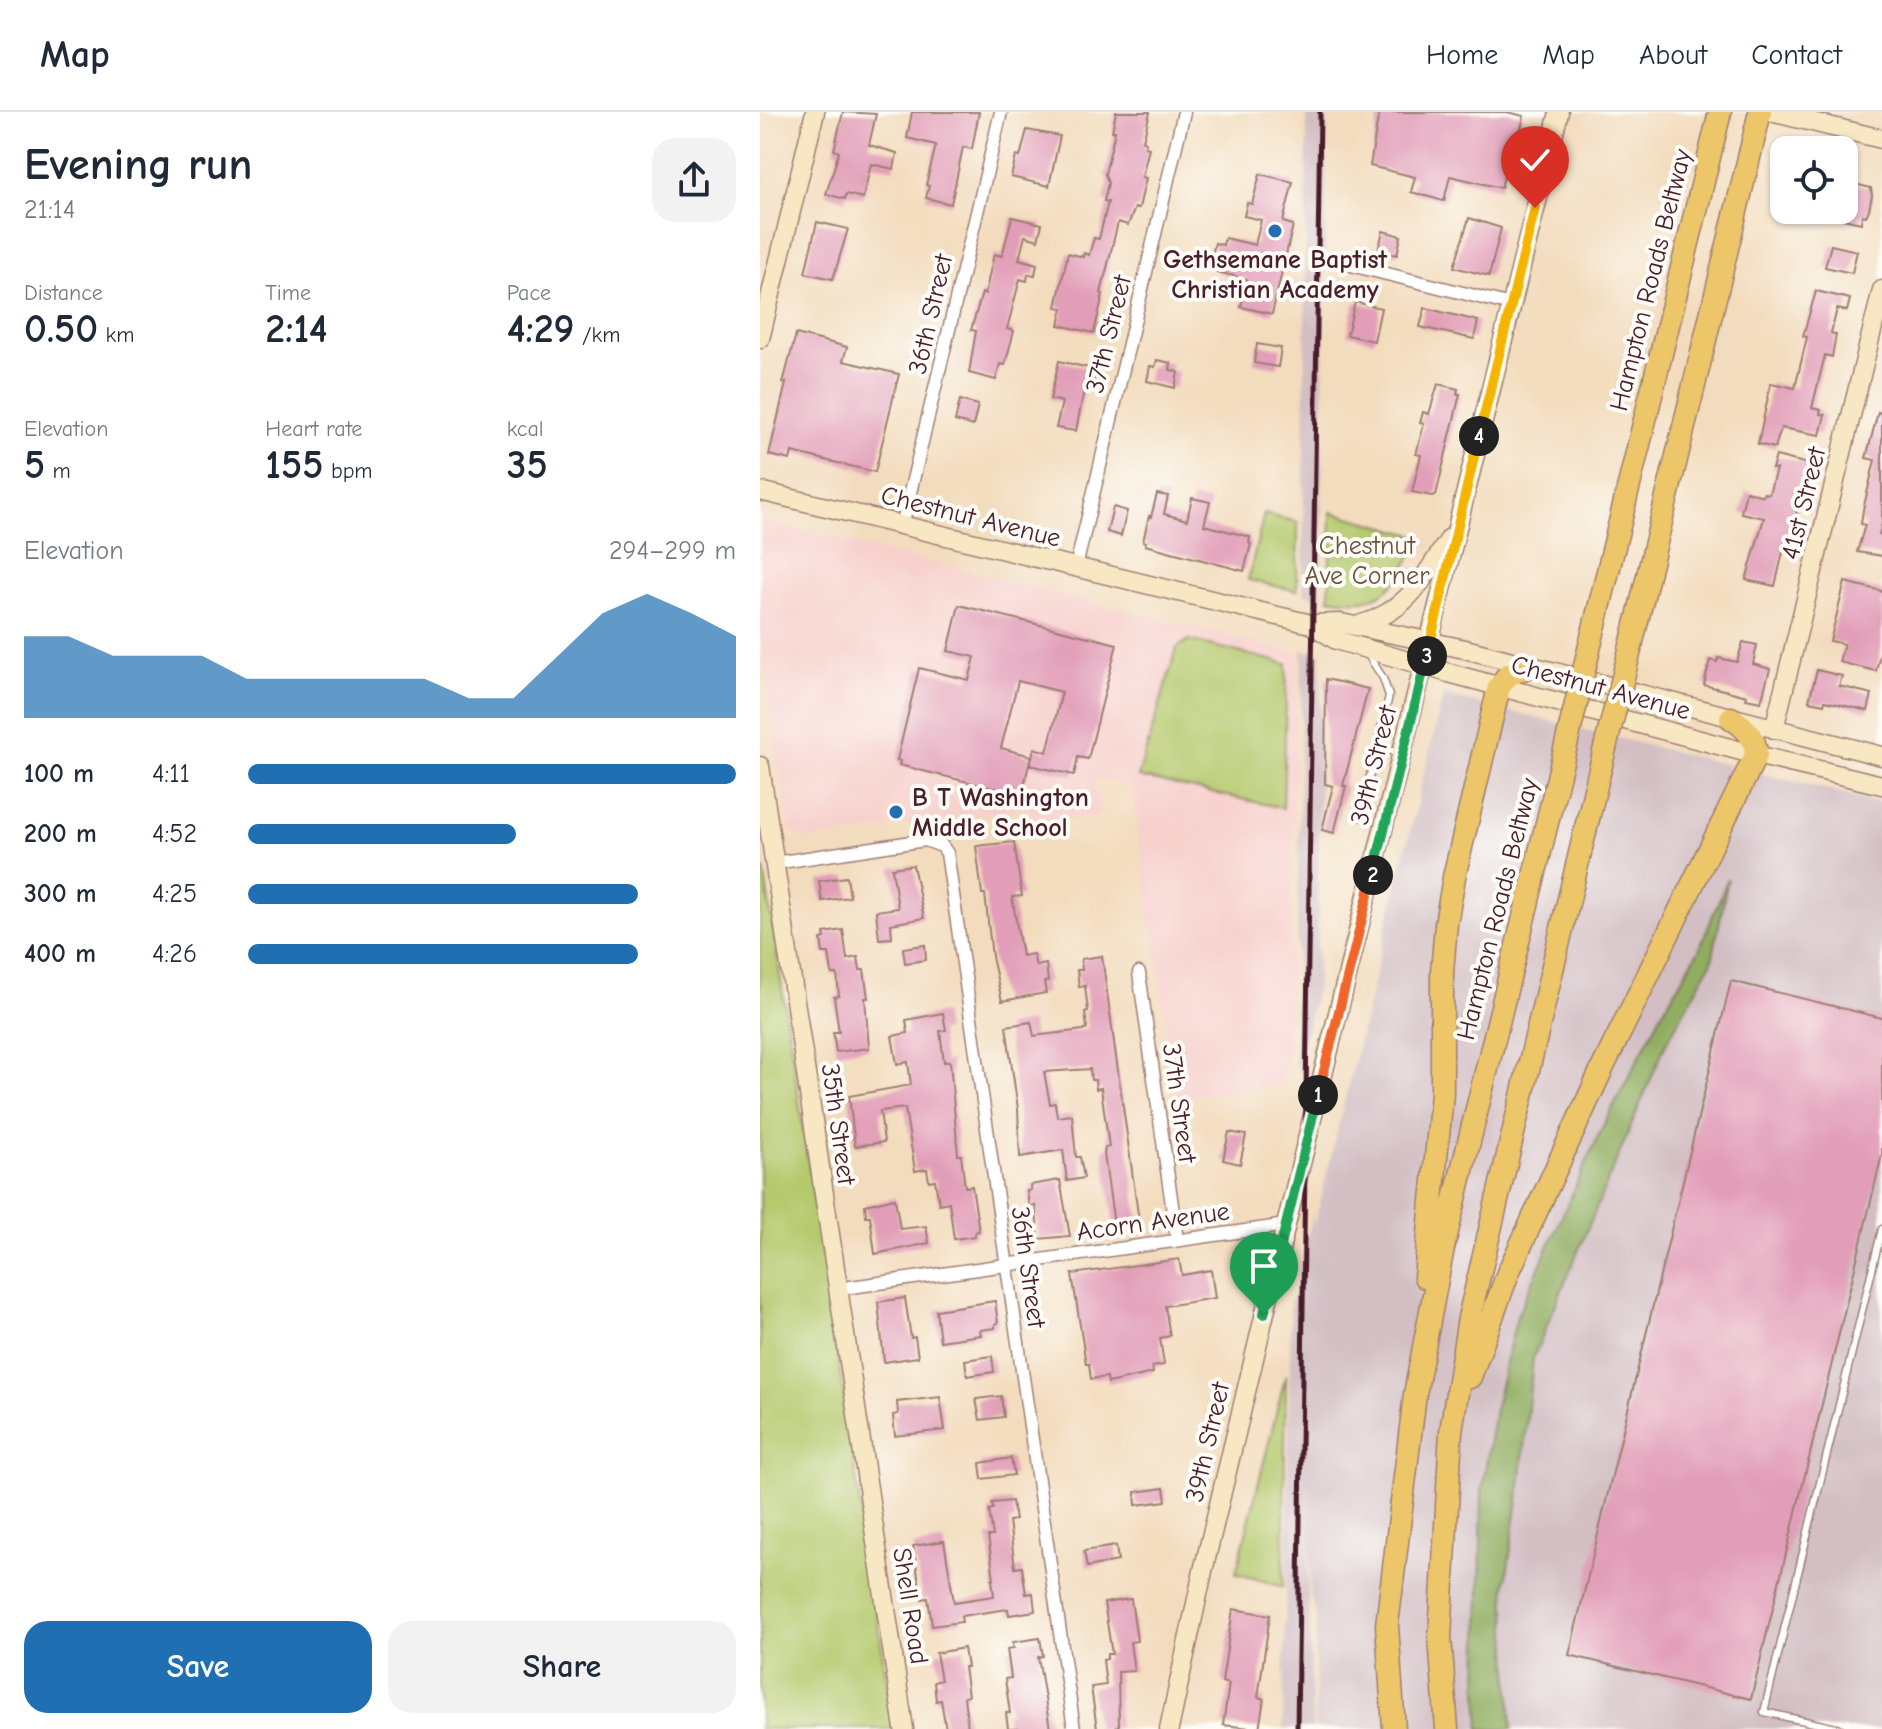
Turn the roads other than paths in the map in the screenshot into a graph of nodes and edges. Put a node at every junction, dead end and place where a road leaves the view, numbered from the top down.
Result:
1 (815, 112) edge
2 (1001, 112) edge
3 (1184, 112) edge
4 (1559, 112) edge
5 (1720, 112) edge
6 (1760, 112) edge
7 (1771, 112) edge
8 (1882, 139) edge
9 (1347, 264) dead end
10 (1882, 290) edge
11 (1511, 305) junction
12 (760, 339) edge
13 (760, 491) edge
14 (902, 526) junction
15 (1458, 526) junction
16 (1076, 567) junction
17 (1311, 624) junction
18 (1356, 626) junction
19 (1430, 641) junction
20 (1365, 648) junction
21 (1425, 666) junction
22 (1530, 666) junction
23 (1499, 687) junction
24 (1731, 718) junction
25 (1774, 729) junction
26 (1376, 749) junction
27 (1403, 753) junction
28 (1756, 755) junction
29 (1882, 756) edge
30 (760, 766) edge
31 (1882, 785) edge
32 (1360, 817) dead end
33 (775, 863) junction
34 (1139, 973) dead end
35 (1286, 1225) junction
36 (1882, 1229) edge
37 (1177, 1240) junction
38 (1006, 1264) junction
39 (837, 1289) junction
40 (1415, 1394) junction
41 (1451, 1431) junction
42 (867, 1490) joint
43 (904, 1729) edge
44 (1074, 1729) edge
45 (1169, 1729) edge
46 (1394, 1729) edge
47 (1447, 1729) edge
48 (1841, 1729) edge

1 - 12 main road
2 - 14 street, 36th Street
3 - 16 street, 37th Street
4 - 11 main road, 39th Street
5 - 40 highway, Hampton Roads Beltway, bridge
6 - 41 highway, bridge
7 - 8 main road
9 - 11 street
10 - 25 main road, 41st Street
11 - 15 main road, 39th Street
13 - 14 main road, Chestnut Avenue
14 - 16 main road, Chestnut Avenue
15 - 18 main road
15 - 19 main road, 39th Street
16 - 17 main road, Chestnut Avenue
17 - 18 main road, Chestnut Avenue
17 - 20 main road, Chestnut Avenue
18 - 19 main road, Chestnut Avenue
19 - 21 main road, 39th Street
19 - 22 main road, Chestnut Avenue
20 - 21 main road, Chestnut Avenue
20 - 26 lane
21 - 23 main road, Chestnut Avenue
21 - 27 main road, 39th Street
22 - 23 highway
22 - 24 main road, Chestnut Avenue
23 - 28 main road, Chestnut Avenue
23 - 40 highway
24 - 25 main road, Chestnut Avenue
24 - 28 highway
25 - 29 main road, Chestnut Avenue
26 - 27 lane
26 - 32 lane
27 - 35 main road, 39th Street
28 - 31 main road, Chestnut Avenue
28 - 41 highway
30 - 33 main road, 35th Street
33 - 38 street, 36th Street
33 - 39 main road, 35th Street
34 - 37 street, 37th Street
35 - 37 street, Acorn Avenue
35 - 45 main road, 39th Street
36 - 48 lane
37 - 38 street, Acorn Avenue
38 - 39 street, Acorn Avenue
38 - 44 street, 36th Street
39 - 42 main road, 35th Street
40 - 46 highway, Hampton Roads Beltway
41 - 47 highway
42 - 43 main road, Shell Road

